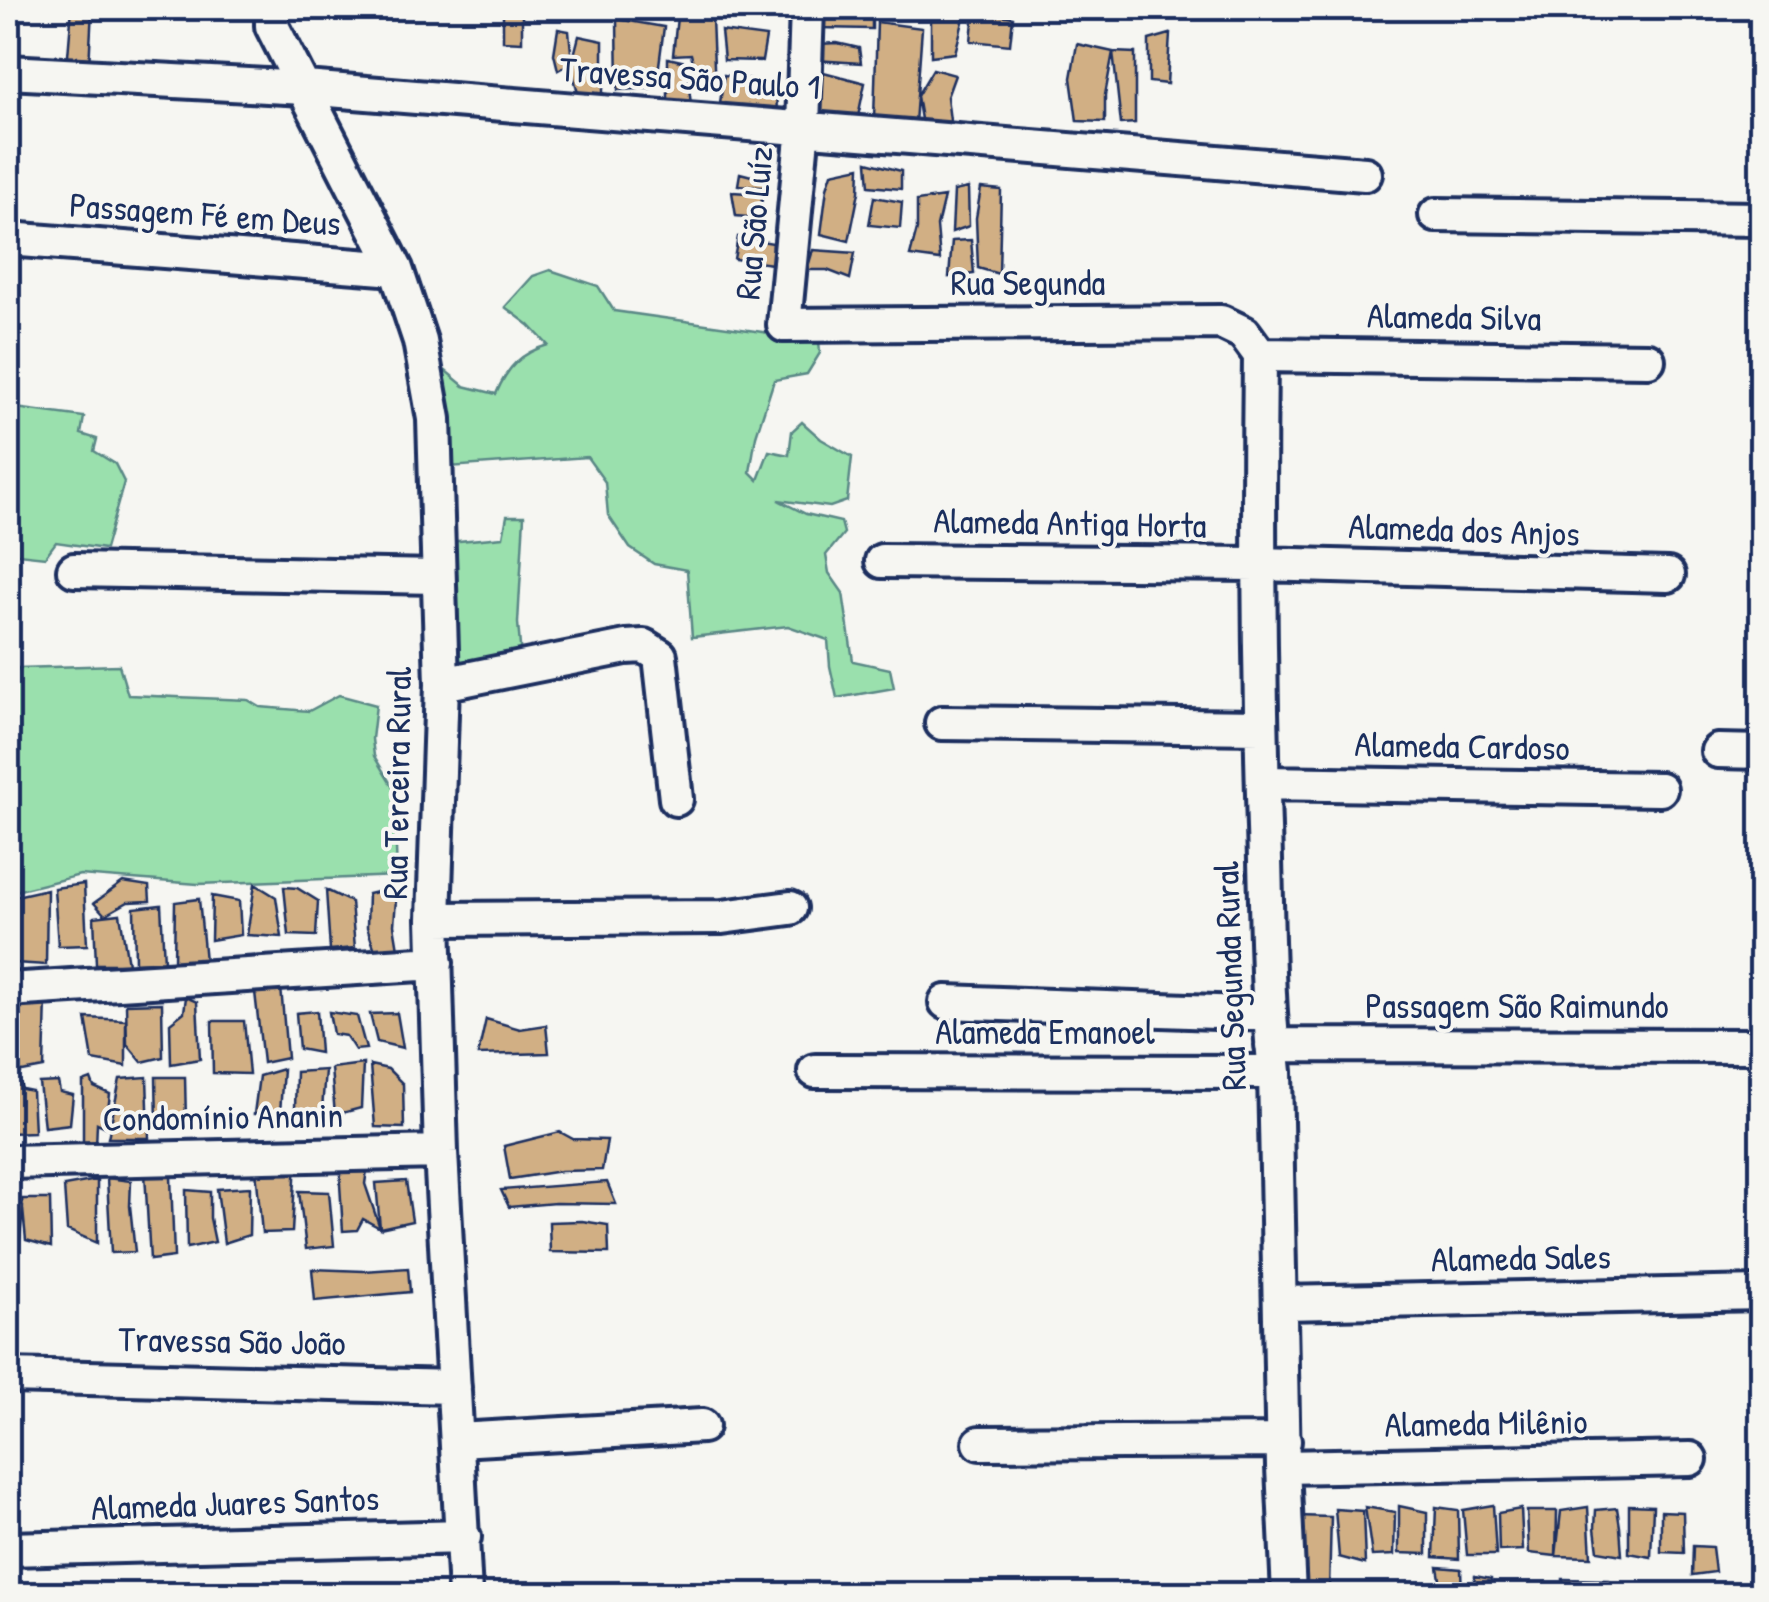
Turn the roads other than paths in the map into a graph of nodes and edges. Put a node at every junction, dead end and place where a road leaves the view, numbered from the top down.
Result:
1 (272, 8) edge
2 (807, 8) edge
3 (8, 72) edge
4 (305, 88) junction
5 (803, 126) junction
6 (1366, 174) dead end
7 (1436, 215) dead end
8 (1762, 219) edge
9 (8, 240) edge
10 (396, 269) junction
11 (784, 325) joint
12 (1260, 354) junction
13 (1648, 360) dead end
14 (882, 561) dead end
15 (1257, 564) junction
16 (74, 570) dead end
17 (1668, 576) dead end
18 (438, 577) junction
19 (442, 684) junction
20 (942, 723) dead end
21 (1261, 727) junction
22 (1718, 751) dead end
23 (1762, 752) edge
24 (1263, 783) junction
25 (1660, 789) dead end
26 (676, 799) dead end
27 (790, 908) dead end
28 (434, 919) junction
29 (436, 963) junction
30 (8, 990) edge
31 (946, 1002) dead end
32 (1272, 1044) junction
33 (1762, 1046) edge
34 (815, 1072) dead end
35 (441, 1152) junction
36 (8, 1162) edge
37 (1762, 1293) edge
38 (1282, 1303) junction
39 (8, 1376) edge
40 (454, 1387) junction
41 (702, 1426) dead end
42 (458, 1440) junction
43 (980, 1443) dead end
44 (1284, 1454) junction
45 (1690, 1459) dead end
46 (464, 1537) junction
47 (8, 1550) edge
48 (465, 1594) edge
49 (1290, 1594) edge

1 - 4 street, Rua Terceira Rural
2 - 5 street, Rua São Luíz
3 - 4 street, Travessa São Paulo 1
4 - 5 street, Travessa São Paulo 1
4 - 10 street, Rua Terceira Rural
5 - 6 street, Travessa São Paulo 1
5 - 11 street, Rua São Luíz
7 - 8 street
9 - 10 street, Passagem Fé em Deus
10 - 18 street, Rua Terceira Rural
11 - 12 street, Rua Segunda
12 - 13 street, Alameda Silva
12 - 15 street, Rua Segunda Rural
14 - 15 street, Alameda Antiga Horta
15 - 17 street, Alameda dos Anjos
15 - 21 street, Rua Segunda Rural
16 - 18 street
18 - 19 street, Rua Terceira Rural
19 - 26 street
19 - 28 street, Rua Terceira Rural
20 - 21 street
21 - 24 street, Rua Segunda Rural
22 - 23 street
24 - 25 street, Alameda Cardoso
24 - 32 street, Rua Segunda Rural
27 - 28 street
28 - 29 street, Rua Terceira Rural
29 - 30 street
29 - 35 street, Rua Terceira Rural
31 - 32 street
32 - 33 street, Passagem São Raimundo
32 - 34 street, Alameda Emanoel
32 - 38 street, Rua Segunda Rural
35 - 36 street, Condomínio Ananin
35 - 40 street, Rua Terceira Rural
37 - 38 street, Alameda Sales
38 - 44 street, Rua Segunda Rural
39 - 40 street, Travessa São João
40 - 42 street, Rua Terceira Rural
41 - 42 street
42 - 46 street, Rua Terceira Rural
43 - 44 street, Alameda Milênio
44 - 45 street, Alameda Milênio
44 - 49 street, Rua Segunda Rural
46 - 47 street, Alameda Juares Santos
46 - 48 street, Rua Terceira Rural

